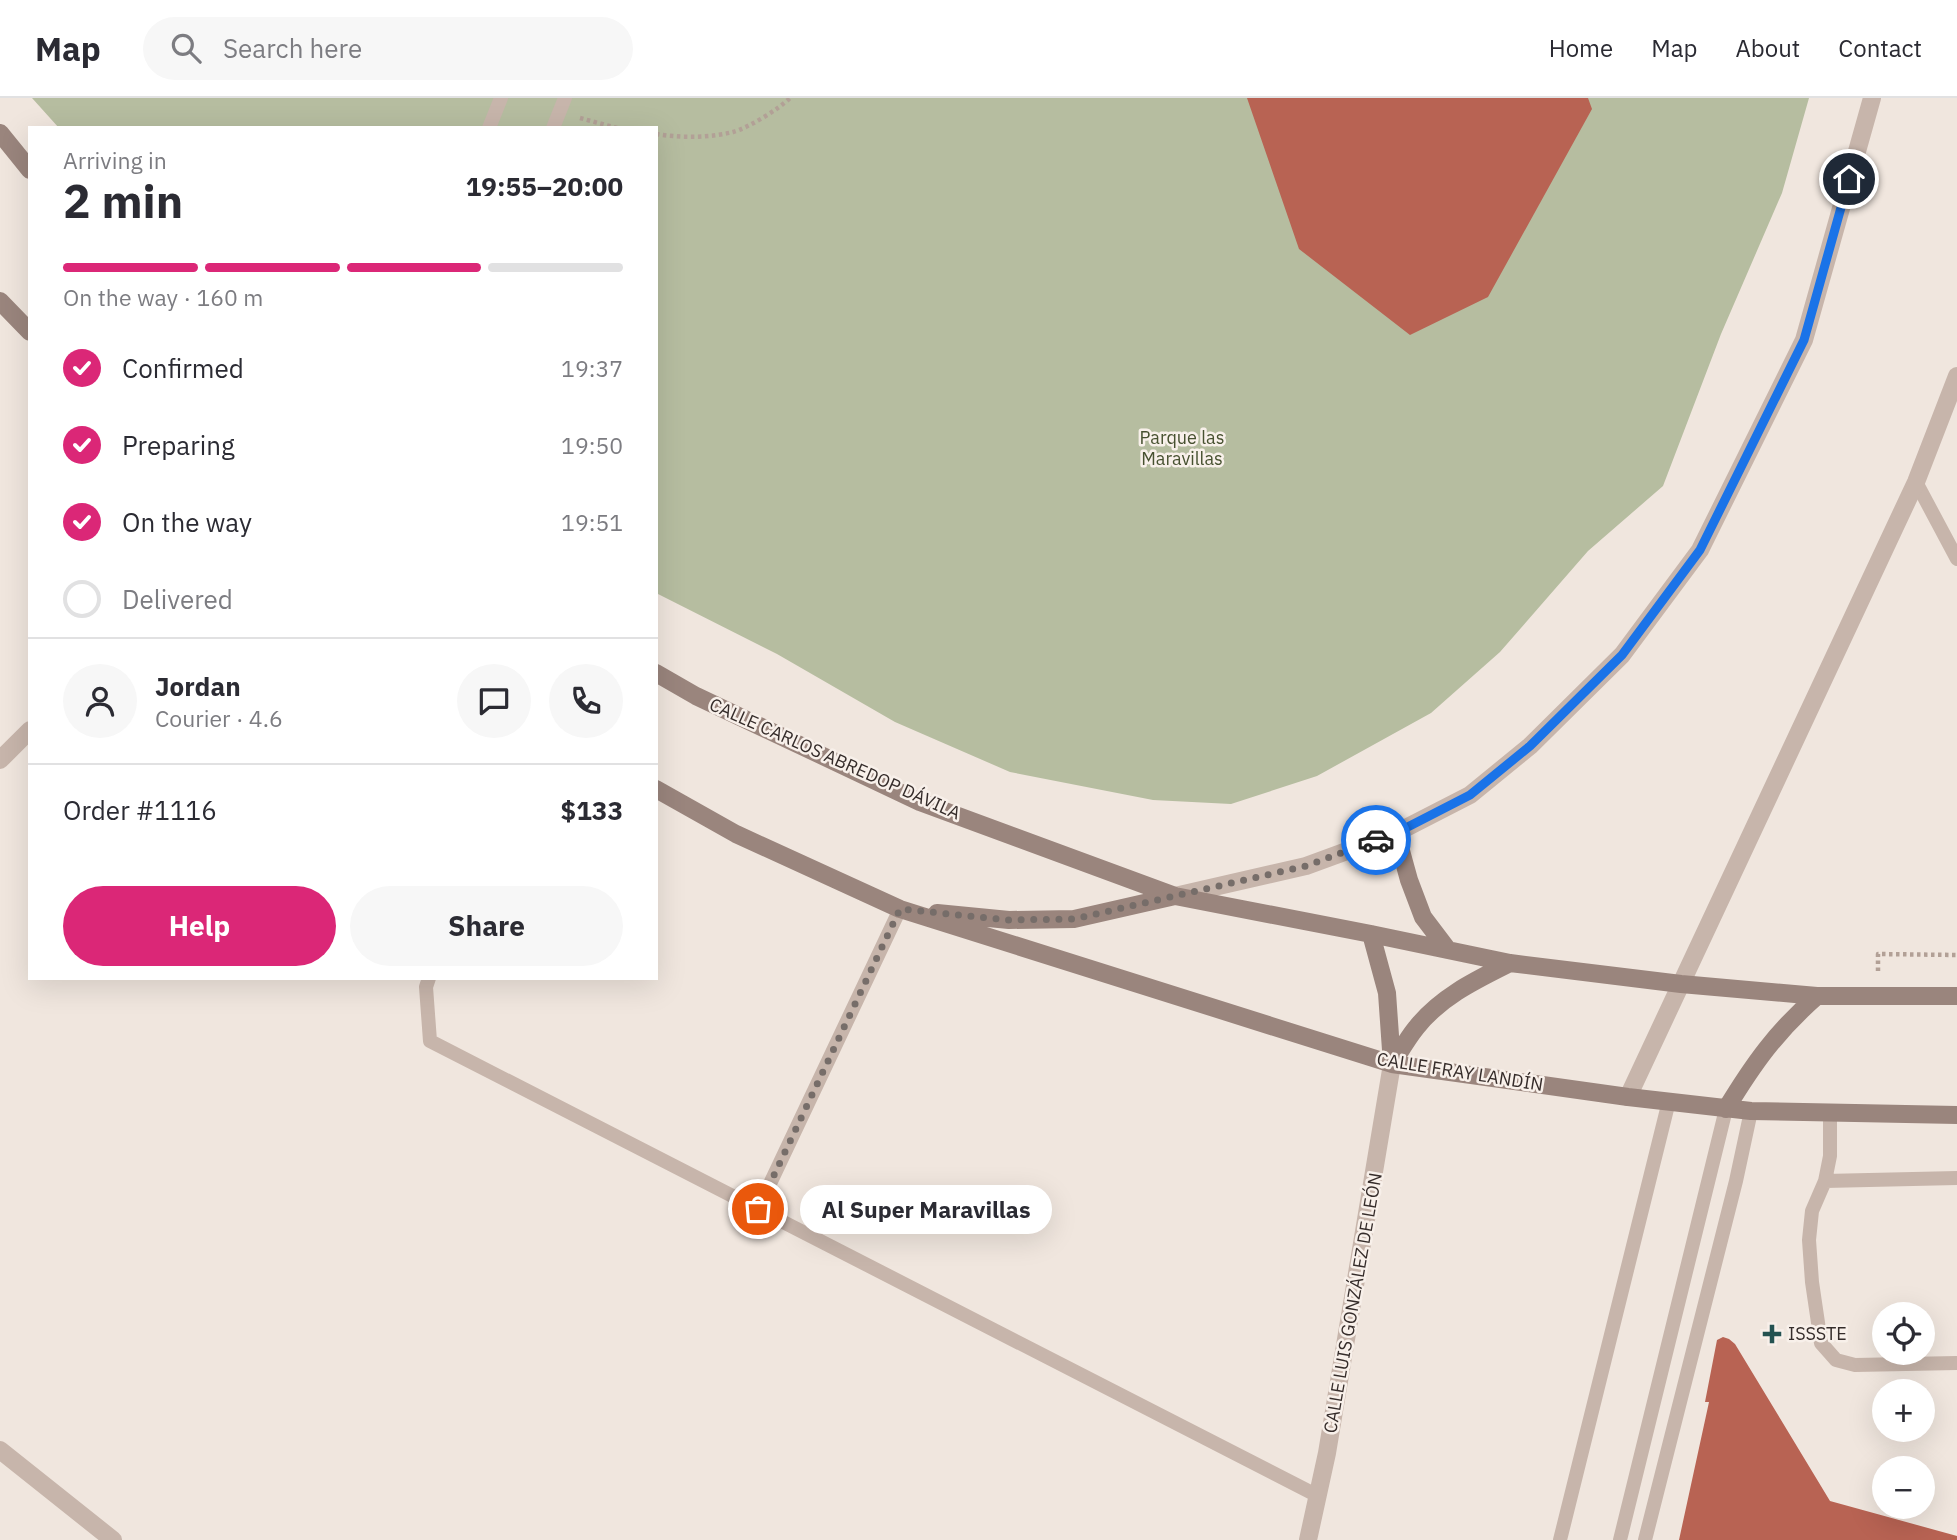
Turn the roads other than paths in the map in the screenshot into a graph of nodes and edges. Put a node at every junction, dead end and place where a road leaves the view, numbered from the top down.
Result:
1 (501, 98) edge
2 (565, 98) edge
3 (1872, 98) edge
4 (490, 126) edge
5 (554, 126) edge
6 (0, 133) edge
7 (28, 168) edge
8 (0, 301) edge
9 (28, 330) edge
10 (1957, 376) edge
11 (1916, 482) junction
12 (1957, 559) edge
13 (658, 674) edge
14 (28, 732) edge
15 (0, 760) edge
16 (658, 790) edge
17 (1396, 833) junction
18 (1175, 896) junction
19 (900, 909) junction
20 (1371, 934) junction
21 (1448, 950) junction
22 (1510, 964) junction
23 (428, 980) edge
24 (1681, 984) junction
25 (1817, 996) junction
26 (1957, 996) edge
27 (1392, 1064) junction
28 (1628, 1097) junction
29 (1670, 1101) junction
30 (1726, 1109) junction
31 (1751, 1111) junction
32 (1830, 1114) junction
33 (1957, 1115) edge
34 (1957, 1178) edge
35 (1825, 1181) junction
36 (758, 1209) junction
37 (1957, 1363) edge
38 (0, 1450) edge
39 (1318, 1496) junction
40 (113, 1540) edge
41 (1308, 1540) edge
42 (1560, 1540) edge
43 (1620, 1540) edge
44 (1645, 1540) edge

1 - 4 lane
2 - 5 lane, bridge
3 - 17 street
6 - 7 main road
8 - 9 main road
10 - 11 street
11 - 12 lane
11 - 24 street
13 - 18 main road, CALLE CARLOS ABREDOP DÁVILA
14 - 15 street
16 - 19 main road
17 - 18 street
17 - 21 main road
18 - 19 main road
18 - 20 main road
19 - 27 main road, CALLE FRAY LANDÍN
19 - 36 lane
20 - 21 main road
20 - 27 main road
21 - 22 main road
22 - 24 main road
22 - 27 main road
23 - 36 lane
24 - 25 main road
24 - 28 street
25 - 26 main road
25 - 30 main road
27 - 28 main road, CALLE FRAY LANDÍN
27 - 39 street, CALLE LUIS GONZÁLEZ DE LEÓN
28 - 29 main road, CALLE FRAY LANDÍN
29 - 30 main road, CALLE FRAY LANDÍN
29 - 42 lane
30 - 31 main road, CALLE FRAY LANDÍN
30 - 43 lane
31 - 32 main road, CALLE FRAY LANDÍN
31 - 44 lane
32 - 33 main road, CALLE FRAY LANDÍN
32 - 35 lane
34 - 35 lane
35 - 37 lane
36 - 39 lane
38 - 40 street
39 - 41 street, CALLE LUIS GONZÁLEZ DE LEÓN

